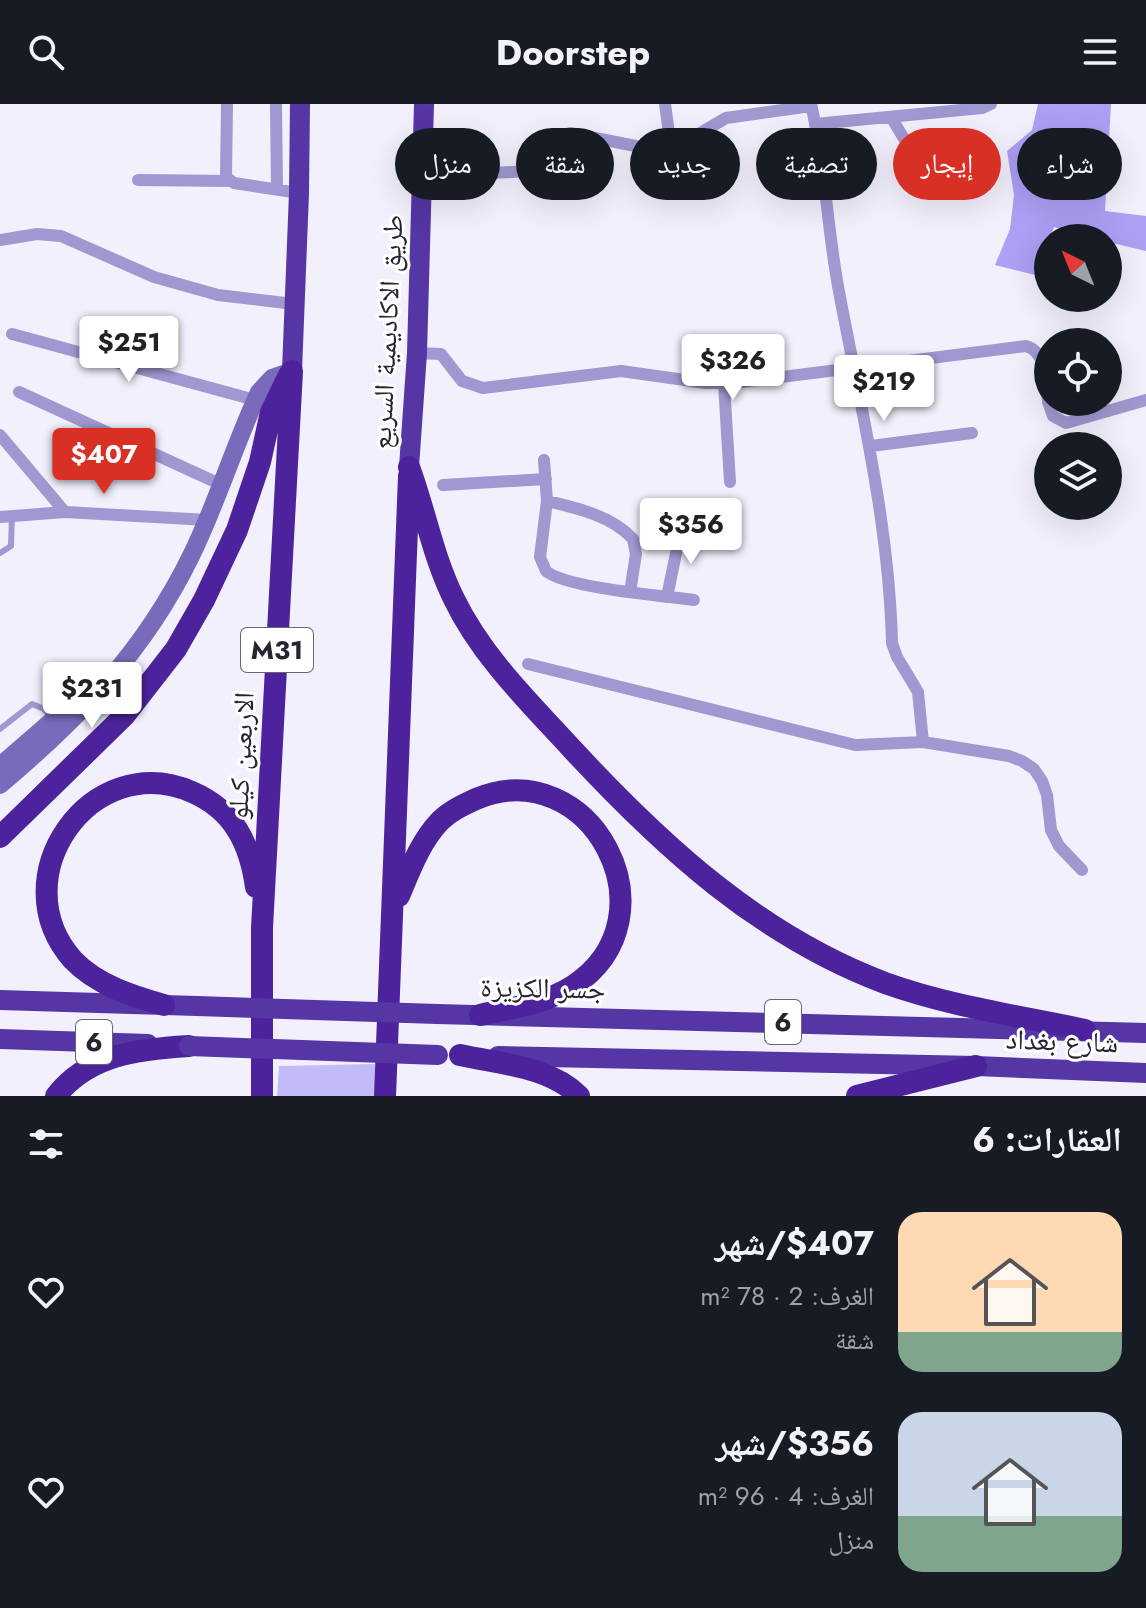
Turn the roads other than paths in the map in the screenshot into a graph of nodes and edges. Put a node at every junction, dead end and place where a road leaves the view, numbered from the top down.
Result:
1 (227, 104) edge
2 (276, 104) edge
3 (300, 104) edge
4 (424, 104) edge
5 (665, 104) edge
6 (725, 104) edge
7 (991, 104) edge
8 (811, 105) edge
9 (891, 117) junction
10 (726, 118) junction
11 (815, 124) junction
12 (423, 128) edge
13 (668, 128) edge
14 (708, 128) edge
15 (898, 128) edge
16 (630, 144) edge
17 (500, 173) edge
18 (138, 180) dead end
19 (230, 181) junction
20 (277, 189) junction
21 (299, 193) junction
22 (421, 200) edge
23 (0, 240) edge
24 (294, 304) junction
25 (12, 334) dead end
26 (1034, 349) edge
27 (417, 353) junction
28 (855, 367) junction
29 (292, 371) junction
30 (724, 384) junction
31 (19, 392) dead end
32 (255, 400) junction
33 (1146, 400) edge
34 (1122, 407) edge
35 (1053, 416) edge
36 (1094, 416) edge
37 (972, 433) dead end
38 (0, 435) edge
39 (871, 446) junction
40 (544, 460) dead end
41 (409, 467) junction
42 (546, 479) junction
43 (730, 482) dead end
44 (222, 485) junction
45 (443, 485) dead end
46 (547, 501) junction
47 (65, 512) junction
48 (6, 516) edge
49 (208, 520) junction
50 (681, 529) dead end
51 (0, 553) edge
52 (630, 592) junction
53 (667, 597) junction
54 (694, 600) dead end
55 (140, 638) junction
56 (528, 664) dead end
57 (53, 720) junction
58 (0, 729) edge
59 (923, 742) junction
60 (0, 766) edge
61 (0, 785) edge
62 (0, 837) edge
63 (1082, 870) dead end
64 (393, 908) junction
65 (262, 928) junction
66 (0, 1000) edge
67 (164, 1005) junction
68 (480, 1015) junction
69 (1085, 1030) junction
70 (1146, 1033) edge
71 (0, 1039) edge
72 (189, 1046) junction
73 (449, 1055) junction
74 (976, 1066) junction
75 (1146, 1073) edge
76 (56, 1096) edge
77 (262, 1096) edge
78 (385, 1096) edge
79 (579, 1096) edge
80 (857, 1096) edge

1 - 19 street
2 - 20 street
3 - 21 highway
4 - 12 highway, طريق الاكاديمية السريع
5 - 13 street
6 - 10 street
7 - 9 street
8 - 10 street
8 - 11 street
9 - 11 street
9 - 15 street
10 - 14 street
11 - 28 street
16 - 17 street
18 - 19 street
19 - 20 street
20 - 21 street
21 - 24 highway
22 - 27 highway, طريق الاكاديمية السريع
23 - 24 street
24 - 29 highway
25 - 32 street
26 - 28 street
27 - 30 street
27 - 41 highway, طريق الاكاديمية السريع
28 - 30 street
28 - 39 street
29 - 32 main road
29 - 62 highway
29 - 65 highway, الاربعين كيلو / M31
30 - 43 street
31 - 44 street
32 - 44 main road
33 - 34 street
35 - 36 street
37 - 39 street
38 - 47 street
39 - 59 street
40 - 42 street
41 - 64 highway
41 - 69 highway
42 - 45 street
42 - 46 street
44 - 49 main road
46 - 52 street
46 - 52 street
47 - 48 street
47 - 49 street
48 - 51 lane
49 - 55 main road
50 - 53 street
52 - 53 street
53 - 54 street
55 - 57 main road
55 - 61 main road
56 - 59 street
57 - 58 lane
57 - 60 main road
59 - 63 street
64 - 68 highway
64 - 78 highway
65 - 67 highway
65 - 77 highway, الاربعين كيلو / M31
66 - 67 highway, جسر الكزيزة / 6
67 - 68 highway, جسر الكزيزة / 6, bridge
68 - 69 highway, جسر الكزيزة / 6
69 - 70 highway, شارع بغداد / 6
71 - 72 highway, 6
72 - 73 highway, 6, bridge
72 - 76 highway
73 - 74 highway, 6
73 - 79 highway
74 - 75 highway, شارع بغداد / 6
74 - 80 highway

